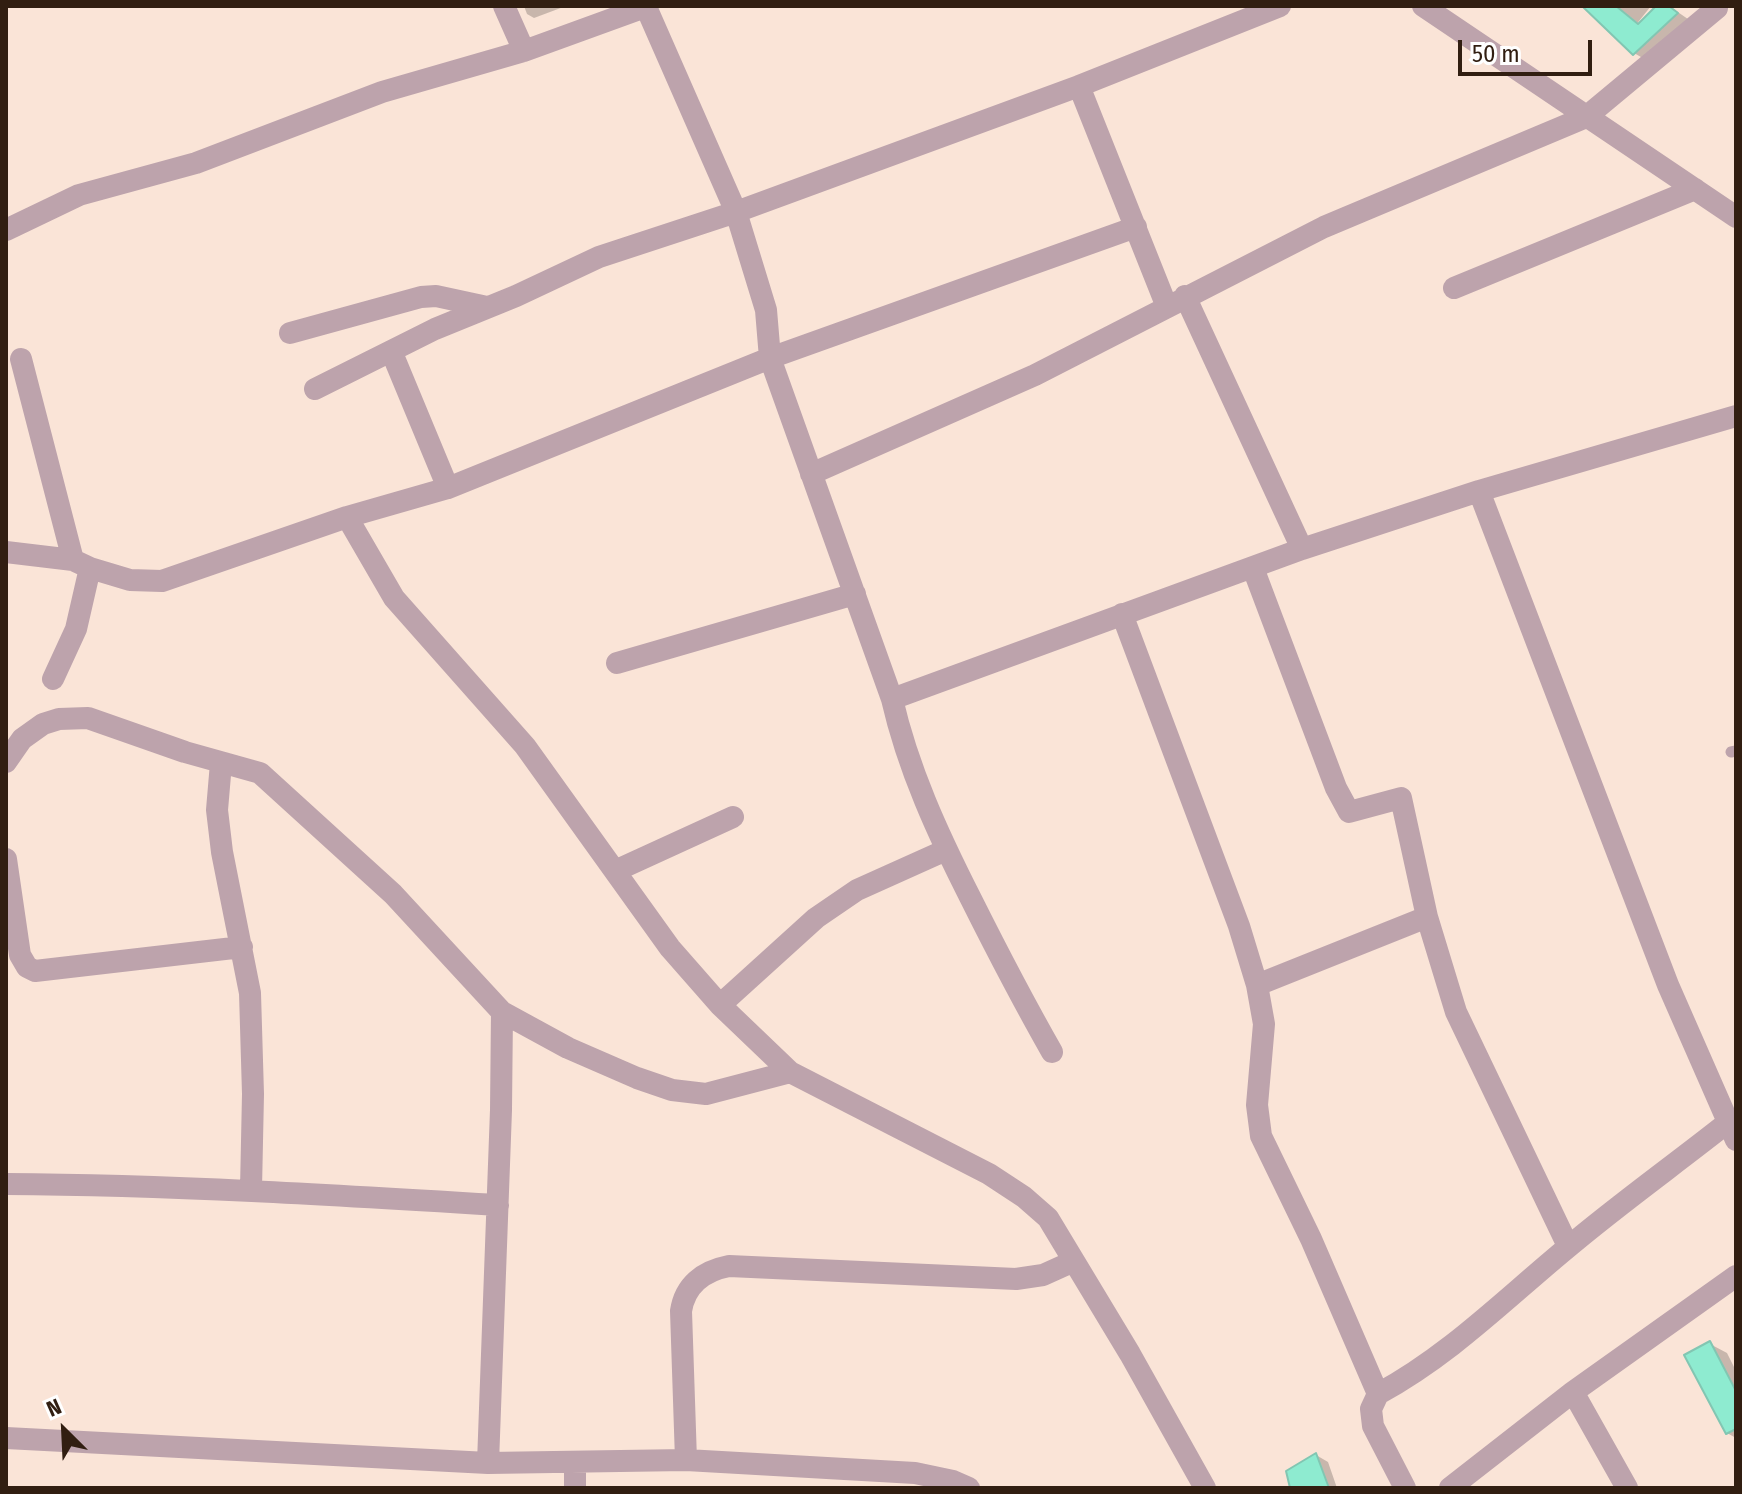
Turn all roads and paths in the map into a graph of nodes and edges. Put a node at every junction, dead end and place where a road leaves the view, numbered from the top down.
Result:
1 (504, 6) edge
2 (647, 6) edge
3 (1280, 6) edge
4 (1423, 6) edge
5 (1716, 7) edge
6 (1736, 21) edge
7 (524, 51) junction
8 (1079, 86) junction
9 (1586, 117) junction
10 (1695, 189) junction
11 (736, 212) junction
12 (1736, 217) edge
13 (1136, 227) junction
14 (6, 230) edge
15 (1454, 288) dead end
16 (1176, 302) junction
17 (488, 307) junction
18 (290, 333) dead end
19 (392, 353) junction
20 (770, 358) junction
21 (21, 359) dead end
22 (315, 389) dead end
23 (1736, 416) edge
24 (811, 474) junction
25 (448, 488) junction
26 (1479, 491) junction
27 (347, 517) junction
28 (1302, 549) junction
29 (6, 552) edge
30 (82, 564) junction
31 (1253, 568) junction
32 (855, 594) junction
33 (1122, 614) junction
34 (617, 663) dead end
35 (53, 679) dead end
36 (892, 699) junction
37 (6, 762) edge
38 (221, 763) junction
39 (733, 817) dead end
40 (946, 850) junction
41 (6, 859) edge
42 (615, 871) junction
43 (1427, 917) junction
44 (242, 947) junction
45 (1257, 985) junction
46 (720, 1005) junction
47 (502, 1012) junction
48 (1052, 1052) dead end
49 (790, 1072) junction
50 (1732, 1131) edge
51 (6, 1184) edge
52 (251, 1189) junction
53 (498, 1205) junction
54 (1568, 1246) junction
55 (1074, 1261) junction
56 (1736, 1276) edge
57 (1573, 1392) junction
58 (1378, 1394) junction
59 (6, 1438) edge
60 (686, 1460) junction
61 (575, 1462) junction
62 (488, 1463) junction
63 (575, 1488) edge
64 (969, 1488) edge
65 (1205, 1488) edge
66 (1405, 1488) edge
67 (1450, 1488) edge
68 (1627, 1488) edge

1 - 7 street
2 - 7 street
2 - 11 street
3 - 8 street
4 - 9 street
5 - 6 street
5 - 9 street
7 - 14 street
8 - 11 street
8 - 13 street
9 - 10 street
9 - 16 street
10 - 12 street
10 - 15 street
11 - 17 street
11 - 20 street
13 - 16 street
13 - 20 street
16 - 24 street
16 - 28 street
17 - 18 street
17 - 19 street
19 - 22 street
19 - 25 street
20 - 24 street
20 - 25 street
21 - 30 street
23 - 26 street
24 - 32 street
25 - 27 street
26 - 28 street
26 - 50 street
27 - 30 street
27 - 42 street
28 - 31 street
29 - 30 street
30 - 35 street
31 - 33 street
31 - 43 street
32 - 34 street
32 - 36 street
33 - 36 street
33 - 45 street
36 - 40 street
37 - 38 street
38 - 44 street
38 - 47 street
39 - 42 street
40 - 46 street
40 - 48 street
41 - 44 street
42 - 46 street
43 - 45 street
43 - 54 street
44 - 52 street
45 - 58 street
46 - 49 street
47 - 49 street
47 - 53 street
49 - 55 street
50 - 54 street
51 - 52 street
52 - 53 street
53 - 62 street
54 - 58 street
55 - 60 street
55 - 65 street
56 - 57 street
57 - 67 street
57 - 68 street
58 - 66 street
59 - 62 street
60 - 61 street
60 - 64 street
61 - 62 street
61 - 63 street

